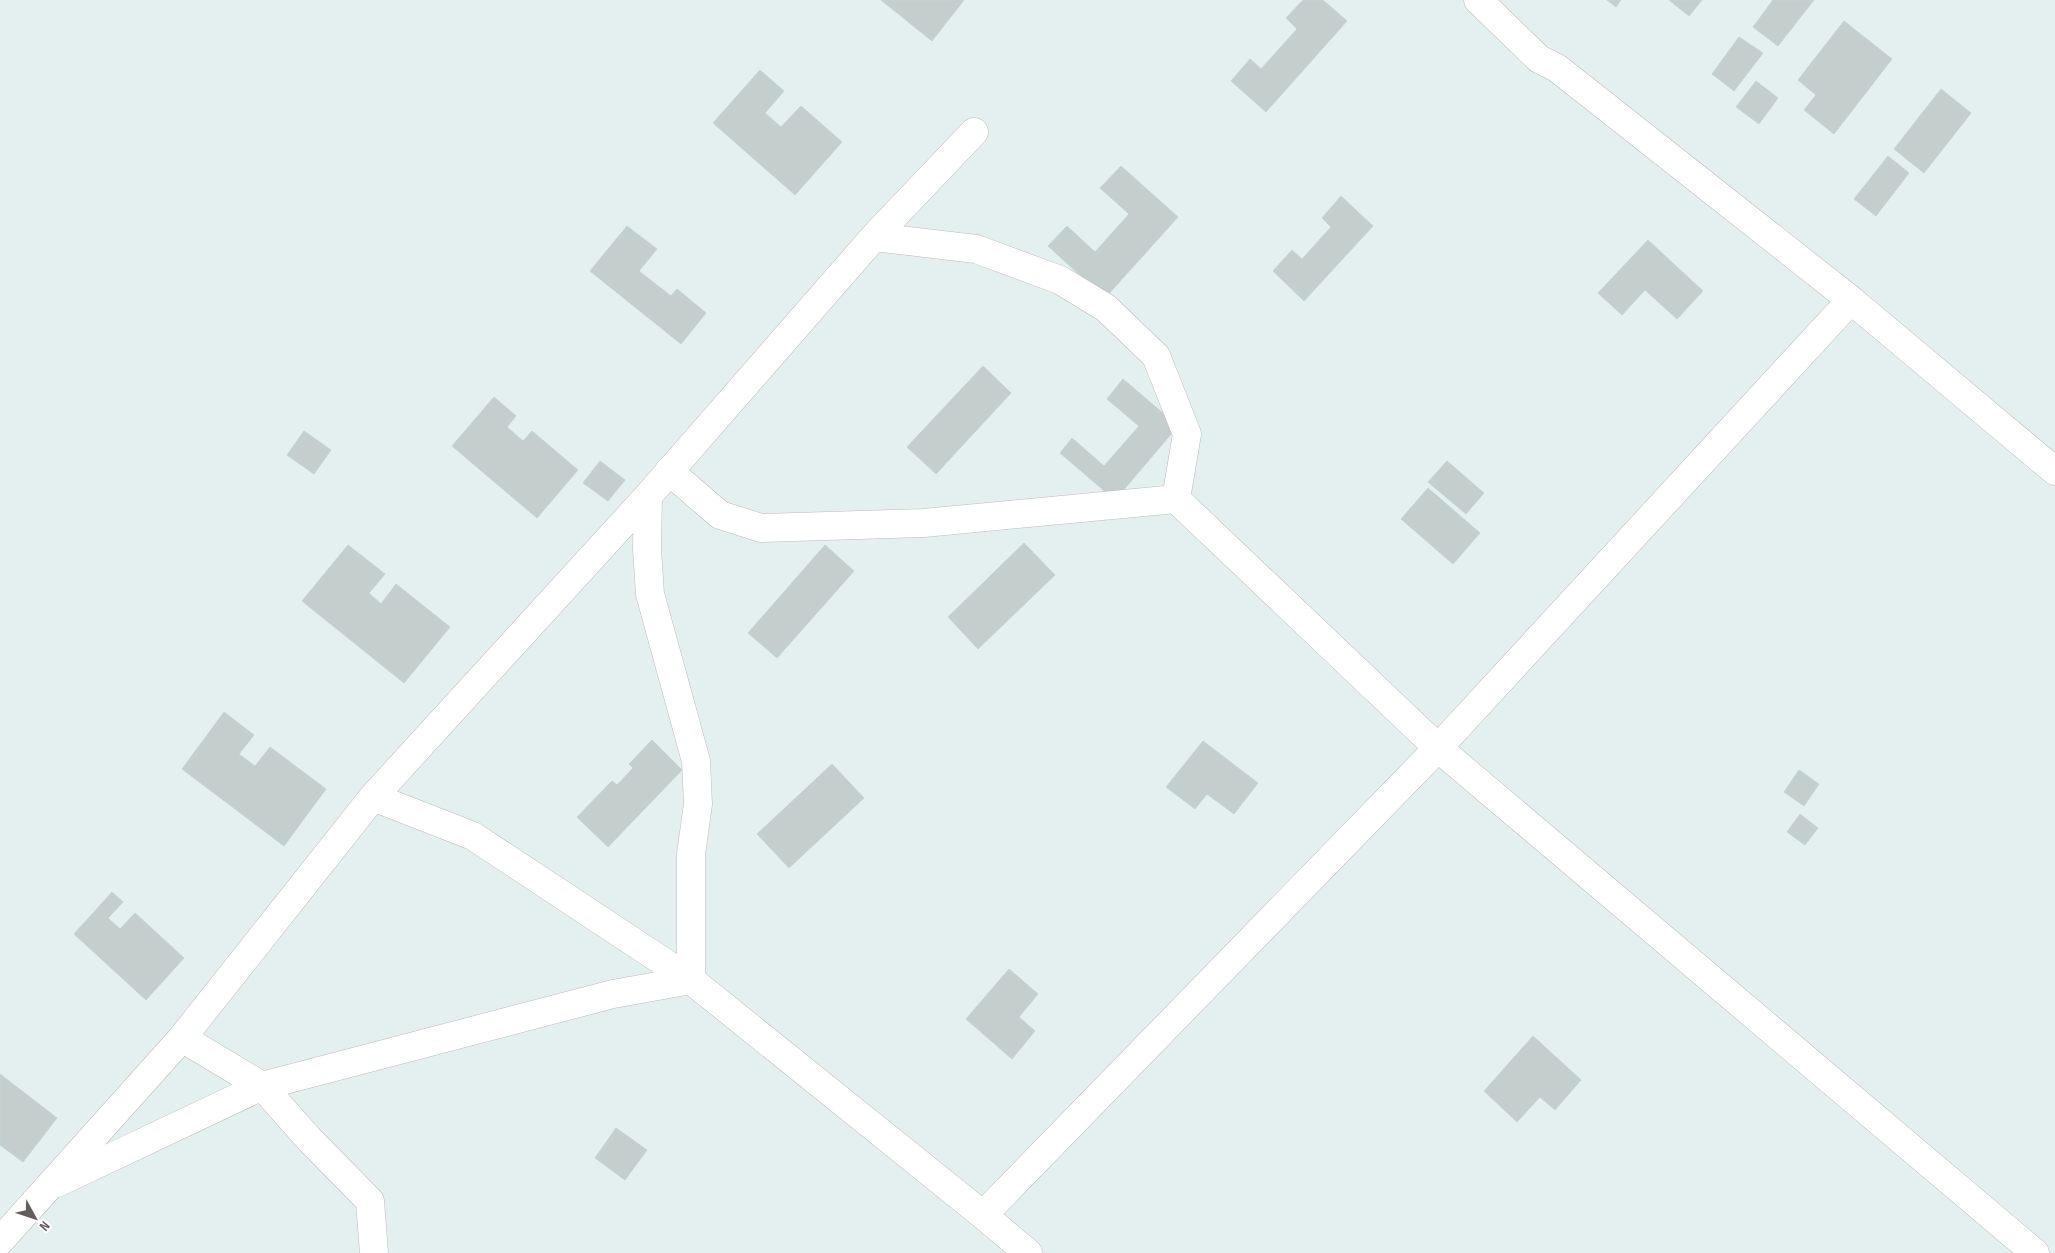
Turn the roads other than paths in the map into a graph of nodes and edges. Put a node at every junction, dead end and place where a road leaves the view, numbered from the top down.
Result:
1 (1478, 0) edge
2 (974, 132) dead end
3 (874, 237) junction
4 (1851, 300) junction
5 (669, 471) junction
6 (2055, 471) edge
7 (648, 496) junction
8 (1176, 499) junction
9 (1438, 748) junction
10 (374, 797) junction
11 (691, 980) junction
12 (182, 1038) junction
13 (262, 1086) junction
14 (46, 1188) junction
15 (983, 1215) junction
16 (0, 1241) edge
17 (374, 1253) edge
18 (1028, 1253) edge
19 (2036, 1253) edge

1 - 4 street
2 - 3 street
3 - 5 street
3 - 8 street
4 - 6 street
4 - 9 street
5 - 7 street
5 - 8 street
7 - 10 street
7 - 11 street
8 - 9 street
9 - 15 street
9 - 19 street
10 - 11 street
10 - 12 street
11 - 13 street
11 - 15 street
12 - 13 street
12 - 14 street
13 - 14 street
13 - 17 street
14 - 16 street
15 - 18 street

